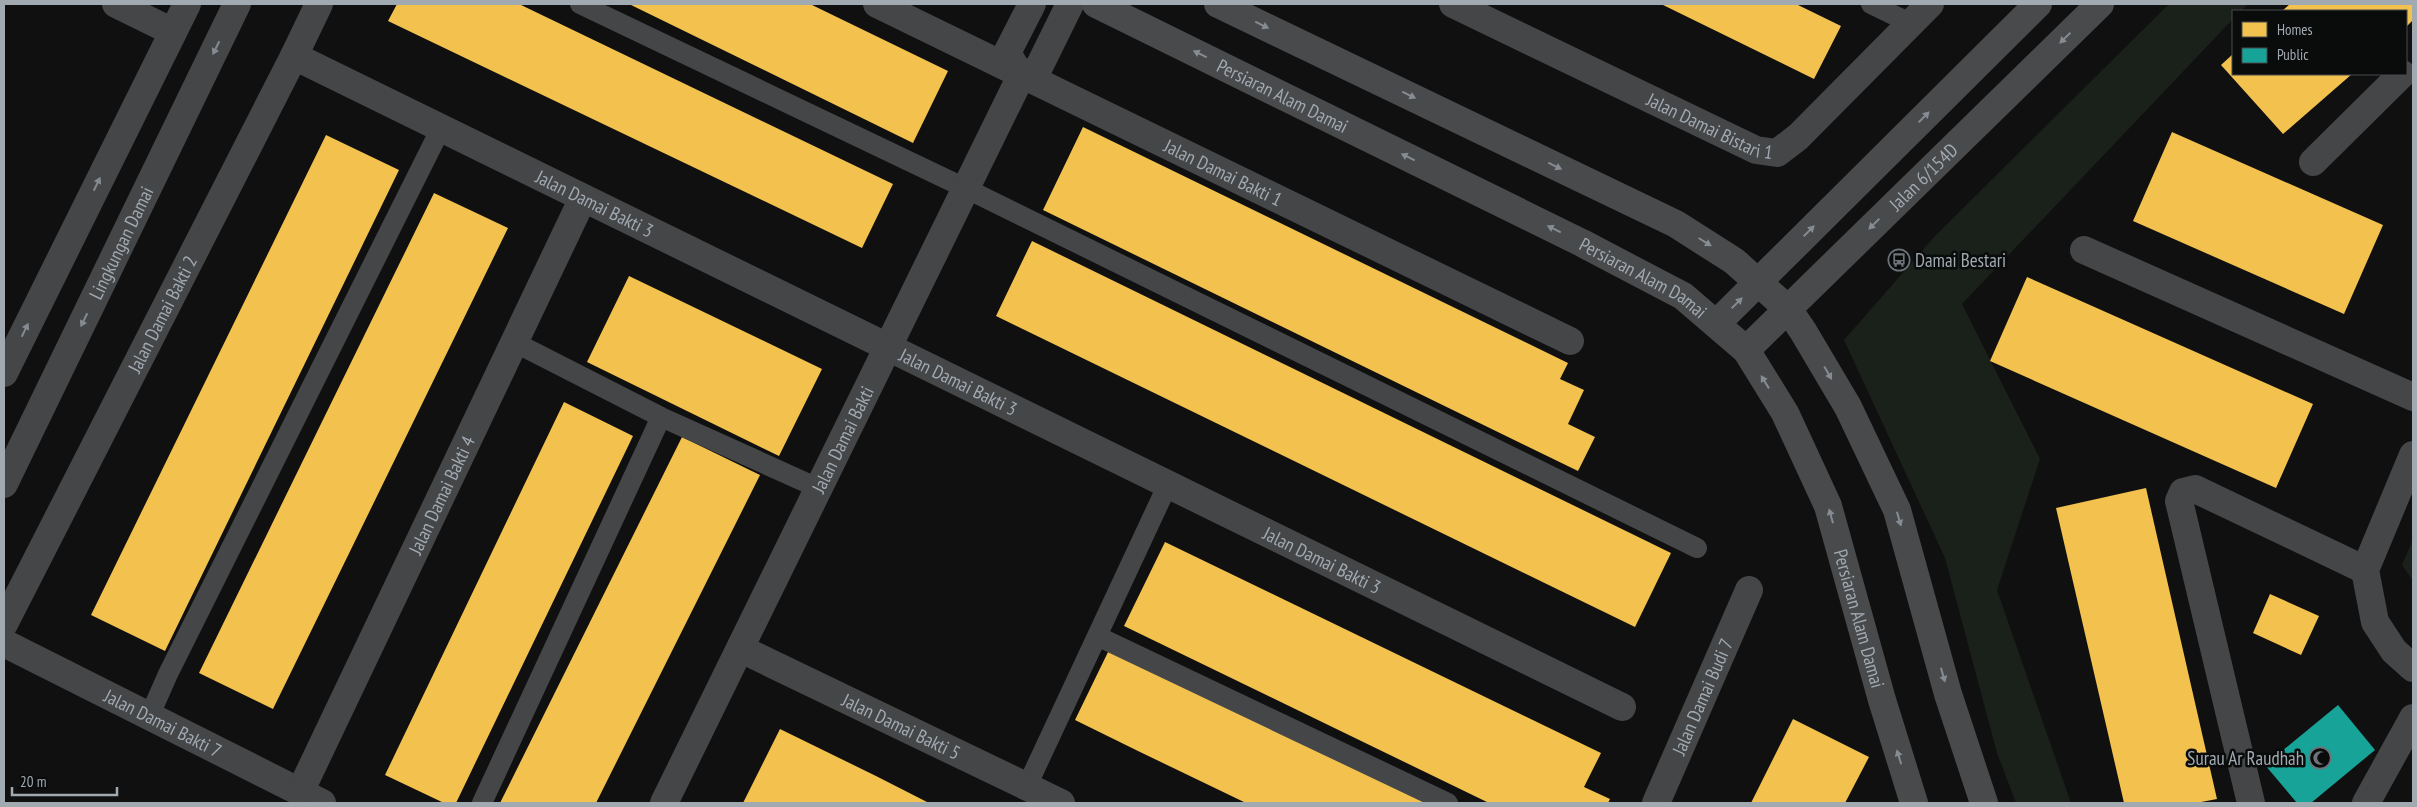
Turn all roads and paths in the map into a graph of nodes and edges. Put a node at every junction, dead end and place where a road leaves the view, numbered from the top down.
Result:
1 (116, 4) edge
2 (187, 4) edge
3 (238, 4) edge
4 (319, 4) edge
5 (580, 4) edge
6 (877, 4) edge
7 (1032, 4) edge
8 (1070, 4) edge
9 (1096, 4) edge
10 (1218, 4) edge
11 (1453, 4) edge
12 (1871, 4) edge
13 (1930, 4) edge
14 (2038, 4) edge
15 (2100, 4) edge
16 (1910, 23) junction
17 (173, 32) junction
18 (294, 56) junction
19 (2401, 75) edge
20 (1021, 76) junction
21 (441, 128) junction
22 (2313, 162) dead end
23 (965, 188) junction
24 (583, 198) junction
25 (2084, 250) dead end
26 (1766, 274) junction
27 (1811, 285) junction
28 (1788, 309) junction
29 (1716, 324) junction
30 (1804, 331) junction
31 (1570, 341) dead end
32 (514, 342) junction
33 (887, 347) junction
34 (1746, 350) junction
35 (4, 374) edge
36 (2413, 397) edge
37 (661, 417) junction
38 (2413, 455) edge
39 (4, 484) edge
40 (1168, 484) junction
41 (818, 488) junction
42 (1698, 548) dead end
43 (2364, 570) junction
44 (1749, 590) dead end
45 (4, 624) edge
46 (1097, 636) junction
47 (4, 643) edge
48 (741, 649) junction
49 (2413, 668) edge
50 (1622, 707) dead end
51 (150, 717) junction
52 (2413, 718) edge
53 (1027, 786) junction
54 (305, 800) edge
55 (482, 803) edge
56 (664, 803) edge
57 (1061, 803) edge
58 (1448, 803) edge
59 (1656, 803) edge
60 (1914, 803) edge
61 (1984, 803) edge
62 (2251, 803) edge
63 (2366, 803) edge

1 - 17 street
2 - 17 street
3 -> 39 street, Lingkungan Damai
4 - 18 street, Jalan Damai Bakti 2
5 - 23 lane
6 - 20 street, Jalan Damai Bakti 1
7 - 20 street
8 - 20 street
29 -> 9 street, Persiaran Alam Damai
10 -> 26 street
11 - 16 street, Jalan Damai Bistari 1
12 - 16 lane
13 - 16 street, Jalan Damai Bistari 1
26 -> 14 street
15 -> 27 street, Jalan 6/154D
35 -> 17 street
18 - 21 street, Jalan Damai Bakti 3
18 - 45 street, Jalan Damai Bakti 2
19 - 22 street
20 - 23 street, Jalan Damai Bakti
20 - 31 street, Jalan Damai Bakti 1
21 - 24 street, Jalan Damai Bakti 3
21 - 51 lane
23 - 33 street, Jalan Damai Bakti
23 - 42 lane
24 - 32 street, Jalan Damai Bakti 4
24 - 33 street, Jalan Damai Bakti 3
25 - 36 street
26 - 28 street
29 -> 26 street
27 - 28 street, Jalan 6/154D
27 - 30 street
28 - 30 street
28 - 34 street, Jalan 6/154D
29 - 34 street, Persiaran Alam Damai
30 -> 61 street
32 - 37 lane
32 - 54 street, Jalan Damai Bakti 4
33 - 40 street, Jalan Damai Bakti 3
33 - 41 street, Jalan Damai Bakti
60 -> 34 street, Persiaran Alam Damai
37 - 41 lane
37 - 55 lane
38 - 43 street
40 - 46 lane
40 - 50 street, Jalan Damai Bakti 3
41 - 48 street, Jalan Damai Bakti
43 - 49 street
43 - 62 street
44 - 59 street, Jalan Damai Budi 7
46 - 53 lane
46 - 58 lane
47 - 51 street, Jalan Damai Bakti 7
48 - 53 street, Jalan Damai Bakti 5
48 - 56 street, Jalan Damai Bakti
51 - 54 street, Jalan Damai Bakti 7
52 - 63 street
53 - 57 street, Jalan Damai Bakti 5

